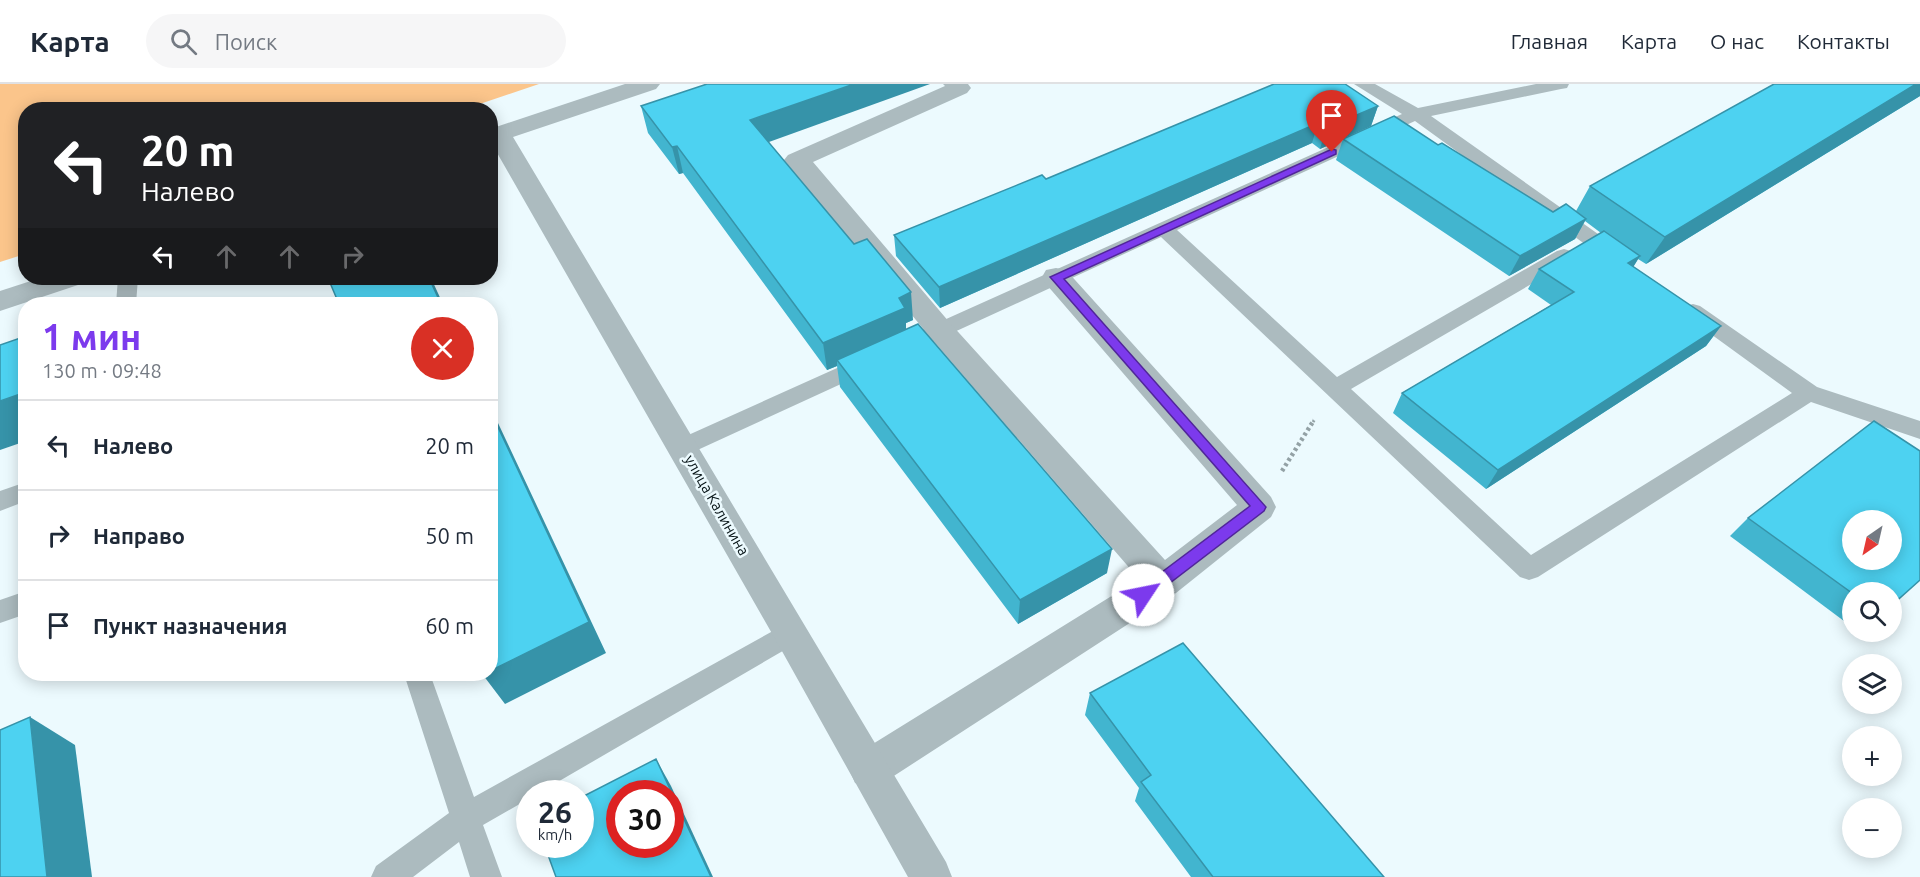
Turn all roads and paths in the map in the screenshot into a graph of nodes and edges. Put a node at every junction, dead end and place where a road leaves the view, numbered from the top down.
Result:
1 (648, 84) edge
2 (955, 84) edge
3 (1362, 84) edge
4 (1561, 84) edge
5 (1416, 114) junction
6 (498, 135) edge
7 (498, 141) edge
8 (1164, 229) junction
9 (1593, 240) junction
10 (1630, 266) edge
11 (1056, 277) junction
12 (47, 285) edge
13 (1677, 300) edge
14 (0, 301) edge
15 (940, 330) junction
16 (1335, 388) junction
17 (1809, 393) junction
18 (1920, 430) edge
19 (683, 447) junction
20 (18, 494) edge
21 (0, 501) edge
22 (1259, 507) junction
23 (1163, 582) junction
24 (18, 605) edge
25 (0, 612) edge
26 (791, 633) junction
27 (419, 681) edge
28 (869, 770) junction
29 (468, 817) junction
30 (387, 877) edge
31 (486, 877) edge
32 (931, 877) edge

1 - 6 street
2 - 15 street
3 - 5 lane
4 - 5 lane
5 - 8 lane
5 - 9 lane
7 - 19 street, улица Калинина
8 - 11 lane
8 - 16 lane
9 - 10 lane
9 - 16 lane
11 - 15 lane
11 - 22 street
12 - 14 street
13 - 17 lane
15 - 19 lane
15 - 23 street
16 - 17 lane
16 - 22 path
17 - 18 lane
19 - 26 street, улица Калинина
20 - 21 lane
22 - 23 street
23 - 28 street
24 - 25 lane
26 - 28 street, улица Калинина
26 - 29 lane
27 - 29 lane
28 - 32 street, улица Калинина
29 - 30 lane
29 - 31 lane

